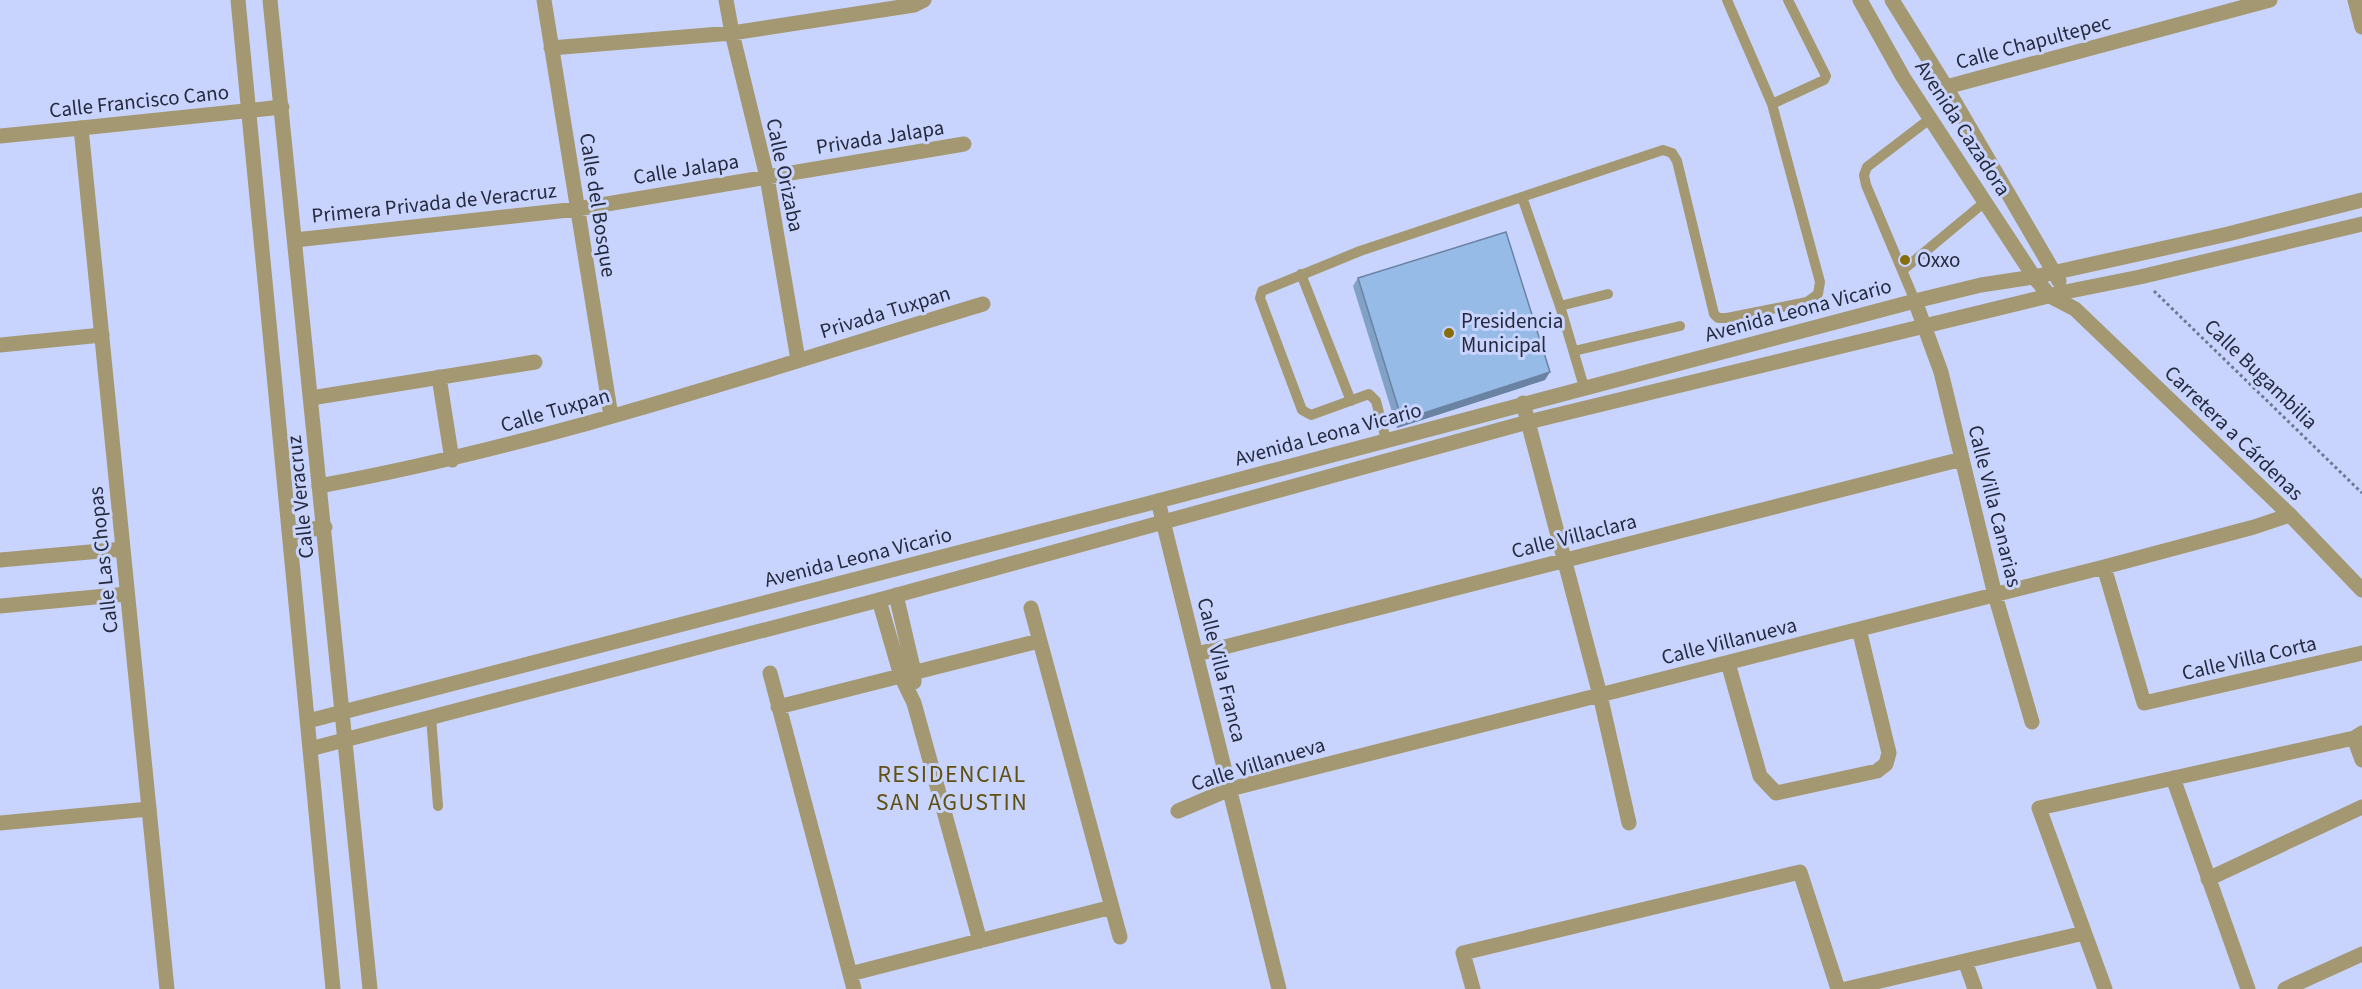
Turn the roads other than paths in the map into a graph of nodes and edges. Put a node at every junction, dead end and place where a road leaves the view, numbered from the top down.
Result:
1 (238, 0) edge
2 (270, 0) edge
3 (544, 0) edge
4 (726, 0) edge
5 (924, 0) edge
6 (1727, 0) edge
7 (1788, 0) edge
8 (1860, 0) edge
9 (1892, 0) edge
10 (2270, 0) edge
11 (2355, 0) edge
12 (2362, 27) edge
13 (732, 33) junction
14 (551, 48) junction
15 (1946, 87) junction
16 (1772, 104) junction
17 (282, 107) junction
18 (250, 110) junction
19 (1931, 118) junction
20 (81, 128) junction
21 (0, 136) edge
22 (964, 144) dead end
23 (766, 177) junction
24 (1522, 197) junction
25 (2362, 200) edge
26 (1986, 201) junction
27 (578, 209) junction
28 (2362, 224) edge
29 (2032, 234) junction
30 (295, 240) junction
31 (2015, 245) junction
32 (1903, 270) junction
33 (2054, 273) junction
34 (1301, 274) junction
35 (2034, 278) junction
36 (1608, 294) dead end
37 (2058, 294) junction
38 (1915, 301) junction
39 (983, 304) dead end
40 (1560, 306) junction
41 (1680, 326) dead end
42 (1924, 327) junction
43 (102, 335) junction
44 (0, 345) edge
45 (1574, 351) junction
46 (798, 360) junction
47 (535, 362) dead end
48 (439, 377) junction
49 (1584, 387) junction
50 (311, 398) junction
51 (1351, 400) junction
52 (1523, 403) junction
53 (611, 416) junction
54 (1528, 422) junction
55 (1386, 440) junction
56 (1962, 459) junction
57 (452, 460) junction
58 (320, 486) junction
59 (1158, 501) junction
60 (2290, 515) junction
61 (1164, 523) junction
62 (325, 527) junction
63 (290, 532) junction
64 (123, 549) junction
65 (0, 560) edge
66 (1564, 560) junction
67 (2104, 567) junction
68 (2362, 590) edge
69 (127, 594) junction
70 (896, 595) junction
71 (1995, 595) junction
72 (879, 600) junction
73 (0, 606) edge
74 (1031, 608) dead end
75 (1859, 630) junction
76 (1039, 641) junction
77 (2362, 653) edge
78 (1197, 654) junction
79 (1728, 663) junction
80 (770, 673) dead end
81 (908, 674) junction
82 (1600, 694) junction
83 (778, 707) junction
84 (342, 712) junction
85 (431, 717) junction
86 (308, 722) junction
87 (2032, 722) dead end
88 (2358, 736) edge
89 (345, 739) junction
90 (310, 749) junction
91 (2362, 760) edge
92 (2173, 778) junction
93 (1230, 789) junction
94 (438, 806) dead end
95 (2362, 807) edge
96 (149, 809) junction
97 (1178, 811) dead end
98 (0, 823) edge
99 (1629, 823) dead end
100 (2208, 879) junction
101 (1112, 907) junction
102 (2084, 933) junction
103 (1120, 937) dead end
104 (980, 941) junction
105 (2362, 954) edge
106 (1965, 961) junction
107 (852, 982) edge
108 (167, 989) edge
109 (333, 989) edge
110 (370, 989) edge
111 (1279, 989) edge
112 (1473, 989) edge
113 (1838, 989) edge
114 (1846, 989) edge
115 (1975, 989) edge
116 (2105, 989) edge
117 (2247, 989) edge
118 (2285, 989) edge

1 - 18 street, Calle Veracruz
2 - 17 street, Calle Veracruz
3 - 14 street, Calle del Bosque
4 - 13 street, Calle Orizaba
5 - 13 street
6 - 16 lane
7 - 16 lane
8 - 19 street, Avenida Cazadora
9 - 15 street, Avenida Cazadora
10 - 15 street, Calle Chapultepec
11 - 12 street
13 - 14 street
13 - 23 street, Calle Orizaba
14 - 27 street, Calle del Bosque
15 - 29 street, Avenida Cazadora
16 - 24 lane
17 - 18 street, Calle Francisco Cano
17 - 30 street, Calle Veracruz
18 - 20 street, Calle Francisco Cano
18 - 63 street, Calle Veracruz
19 - 26 street, Avenida Cazadora
19 - 32 lane
20 - 21 street, Calle Francisco Cano
20 - 43 street, Calle Las Chopas
22 - 23 street, Privada Jalapa
23 - 27 street, Calle Jalapa
23 - 46 street, Calle Orizaba
24 - 34 lane
24 - 40 lane
25 - 33 street, Avenida Leona Vicario
26 - 31 street, Avenida Cazadora
26 - 32 lane
27 - 30 street, Primera Privada de Veracruz
27 - 53 street, Calle del Bosque
28 - 37 street, Avenida Leona Vicario
29 - 31 street
29 - 33 street, Avenida Cazadora
30 - 50 street, Calle Veracruz
31 - 35 street, Avenida Cazadora
32 - 38 lane
33 - 35 street, Avenida Leona Vicario
33 - 37 street
34 - 51 lane
34 - 51 lane
35 - 37 street, Carretera a Cárdenas
35 - 38 street, Avenida Leona Vicario
36 - 40 lane
37 - 42 street, Avenida Leona Vicario
37 - 60 street, Carretera a Cárdenas
38 - 42 street, Calle Villa Canarias
38 - 49 street, Avenida Leona Vicario
39 - 46 street, Privada Tuxpan
40 - 45 lane
41 - 45 lane
42 - 54 street, Avenida Leona Vicario
42 - 56 street, Calle Villa Canarias
43 - 44 street
43 - 64 street, Calle Las Chopas
45 - 49 lane
46 - 53 street, Calle Tuxpan
47 - 48 street
48 - 50 street
48 - 57 street
49 - 52 street, Avenida Leona Vicario
50 - 58 street, Calle Veracruz
51 - 55 lane
52 - 54 street
52 - 55 street, Avenida Leona Vicario
53 - 57 street, Calle Tuxpan
54 - 61 street, Avenida Leona Vicario
54 - 66 street
55 - 59 street, Avenida Leona Vicario
56 - 66 street, Calle Villaclara
56 - 71 street, Calle Villa Canarias
57 - 58 street, Calle Tuxpan
58 - 62 street, Calle Veracruz
59 - 61 street, Calle Villa Franca
59 - 84 street, Avenida Leona Vicario
60 - 67 street, Calle Villanueva
60 - 68 street, Carretera a Cárdenas
61 - 70 street, Avenida Leona Vicario
61 - 78 street, Calle Villa Franca
62 - 63 street
62 - 84 street, Calle Veracruz
63 - 86 street, Calle Veracruz
64 - 65 street
64 - 69 street, Calle Las Chopas
66 - 78 street, Calle Villaclara
66 - 82 street
67 - 71 street, Calle Villanueva
67 - 77 street, Calle Villa Corta
69 - 73 street
69 - 96 street, Calle Las Chopas
70 - 72 street, Avenida Leona Vicario
70 - 81 street
71 - 75 street, Calle Villanueva
71 - 87 street, Calle Villa Canarias
72 - 81 street
72 - 85 street, Avenida Leona Vicario
74 - 76 street
75 - 79 street, Calle Villanueva
75 - 79 street
76 - 81 street
76 - 101 street
78 - 93 street, Calle Villa Franca
79 - 82 street, Calle Villanueva
80 - 83 street
81 - 83 street
81 - 104 street
82 - 93 street, Calle Villanueva
82 - 99 street
83 - 107 street
84 - 86 street, Avenida Leona Vicario
84 - 89 street, Calle Veracruz
85 - 89 street, Avenida Leona Vicario
85 - 94 lane
86 - 90 street, Calle Veracruz
88 - 91 street
88 - 92 street
89 - 90 street, Avenida Leona Vicario
89 - 110 street, Calle Veracruz
90 - 109 street, Calle Veracruz
92 - 100 street
92 - 102 street
93 - 97 street, Calle Villanueva
93 - 111 street, Calle Villa Franca
95 - 100 street
96 - 98 street
96 - 108 street, Calle Las Chopas
100 - 117 street
101 - 103 street
101 - 104 street
102 - 106 street
102 - 116 street
104 - 107 street
105 - 118 street
106 - 114 street
106 - 115 street
112 - 113 street

